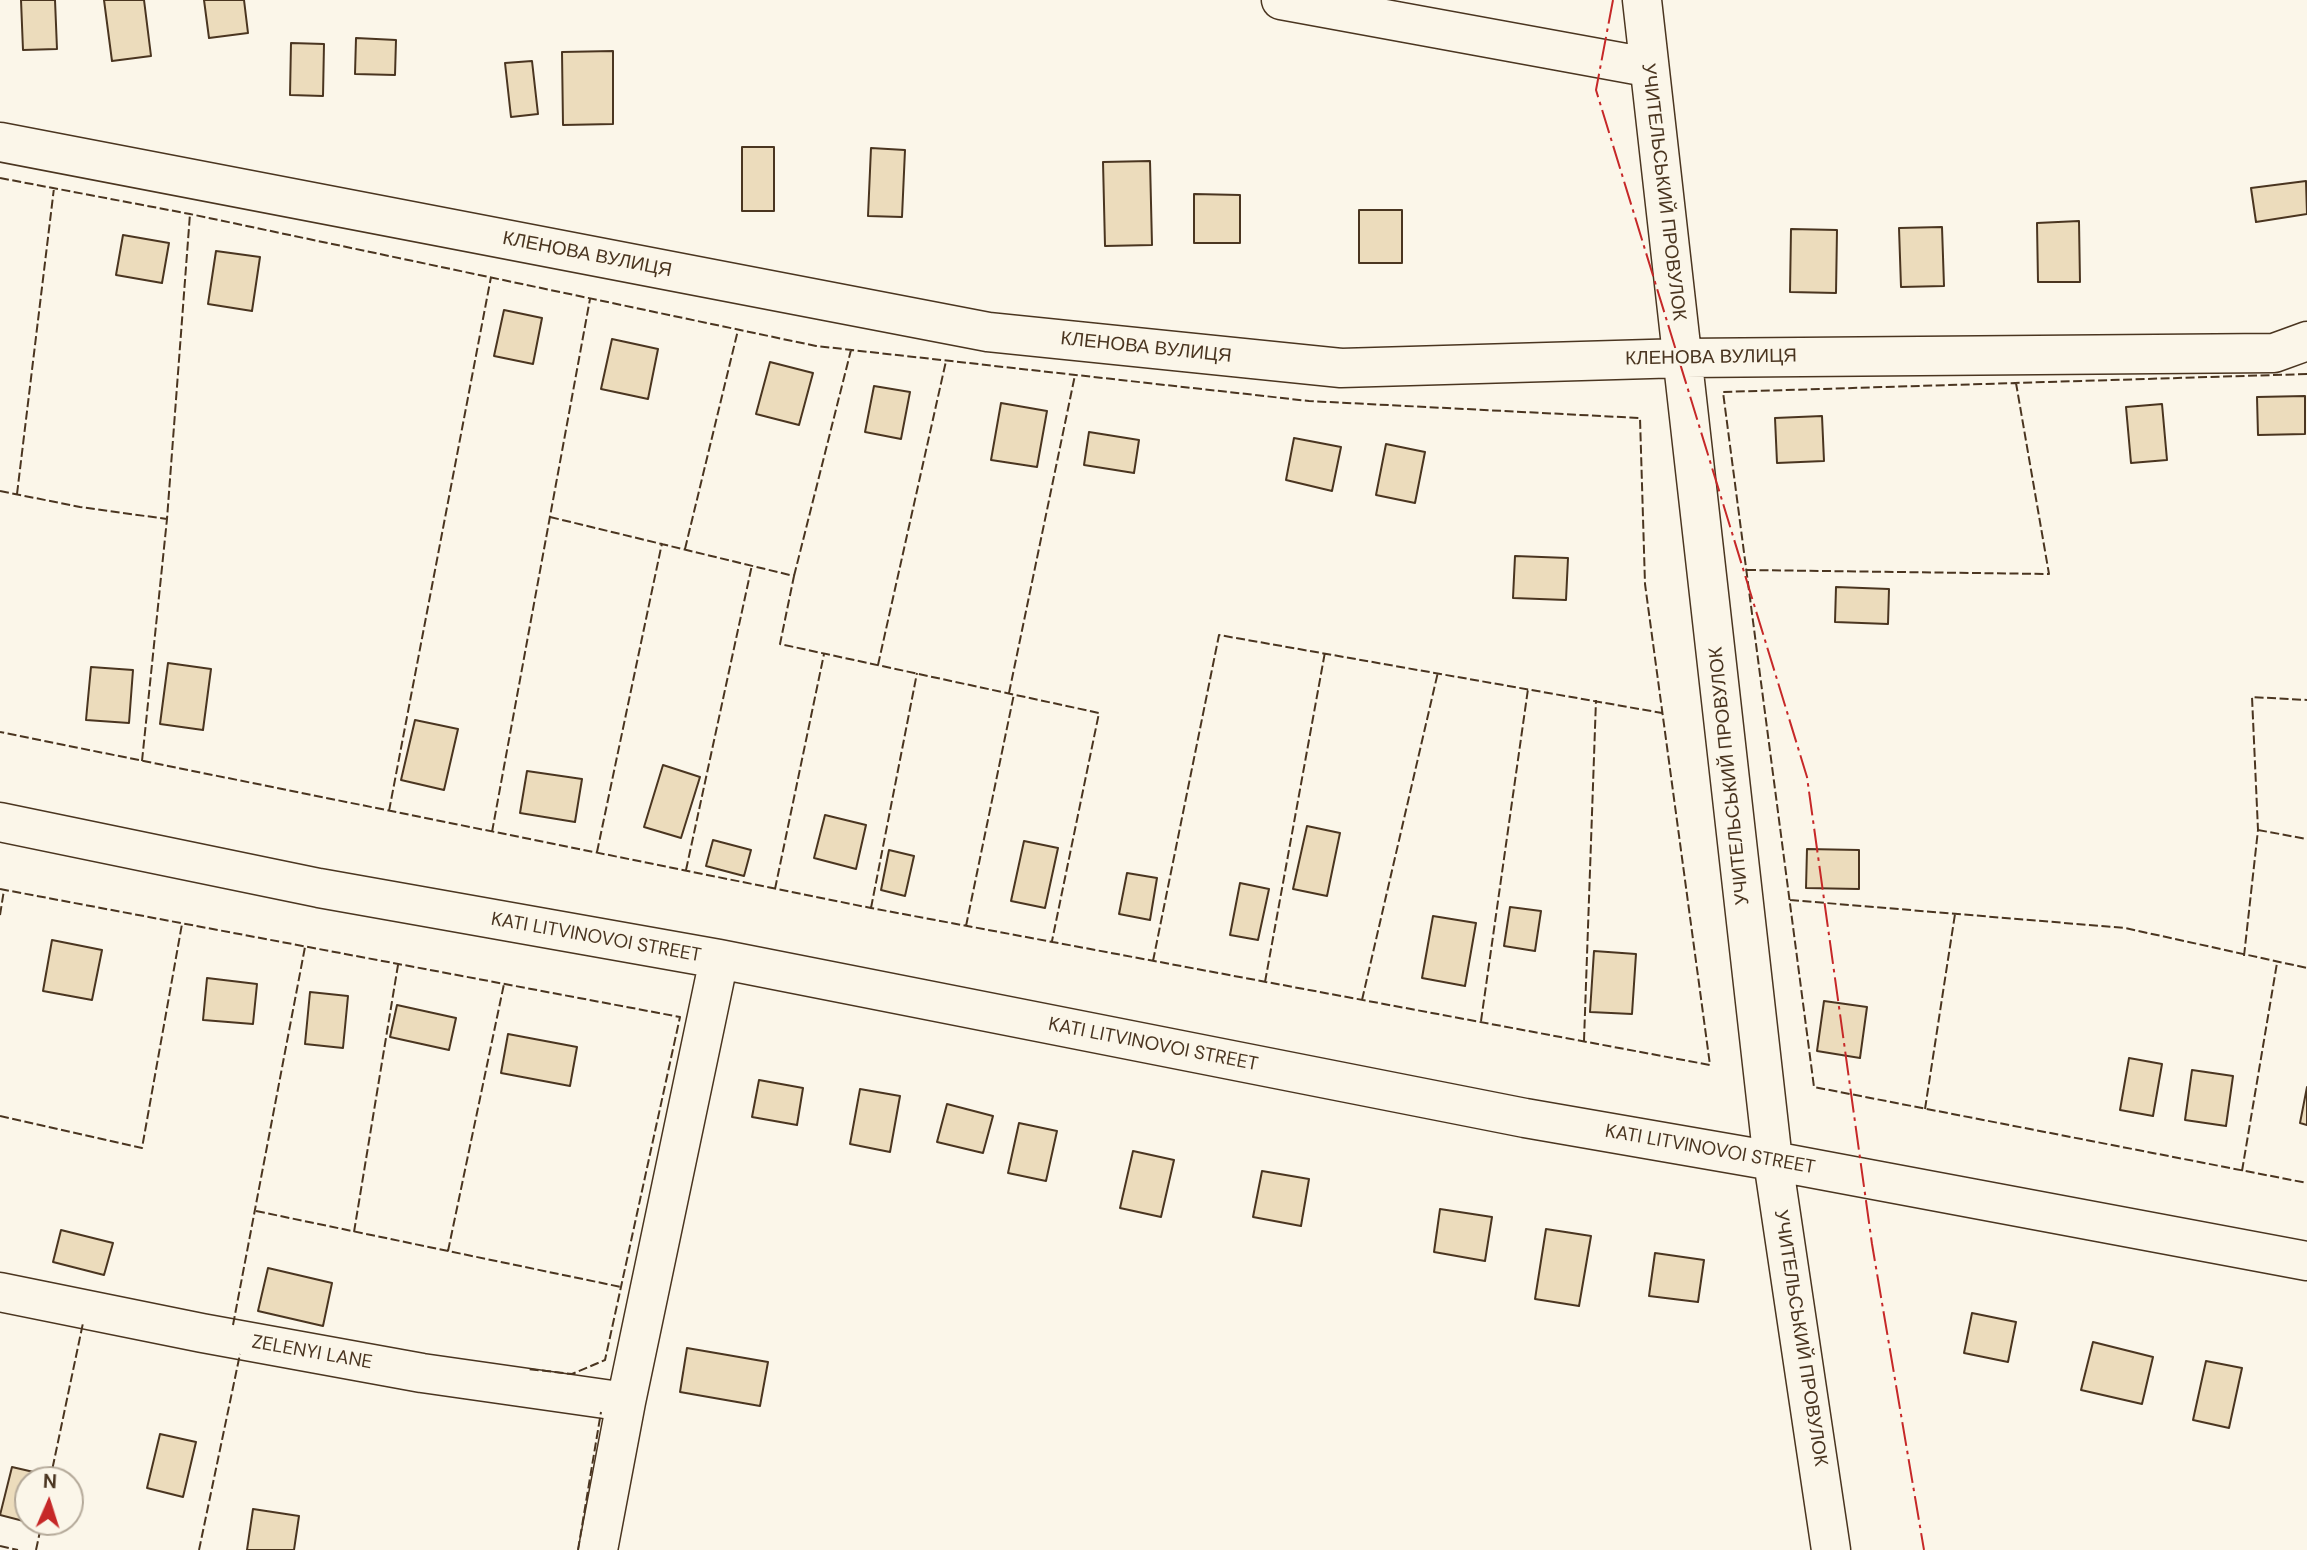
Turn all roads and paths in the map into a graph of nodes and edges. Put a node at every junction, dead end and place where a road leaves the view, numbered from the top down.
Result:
1 (1282, 0) edge
2 (1642, 0) edge
3 (1647, 67) junction
4 (0, 142) edge
5 (2307, 341) edge
6 (1684, 358) junction
7 (0, 822) edge
8 (719, 959) junction
9 (1773, 1161) junction
10 (2307, 1261) edge
11 (0, 1292) edge
12 (626, 1402) junction
13 (598, 1550) edge
14 (1831, 1550) edge

1 - 3 street
2 - 3 street, УЧИТЕЛЬСЬКИЙ ПРОВУЛОК
3 - 6 street, УЧИТЕЛЬСЬКИЙ ПРОВУЛОК
4 - 6 street, КЛЕНОВА ВУЛИЦЯ
5 - 6 street, КЛЕНОВА ВУЛИЦЯ
6 - 9 street, УЧИТЕЛЬСЬКИЙ ПРОВУЛОК
7 - 8 street, KATI LITVINOVOI STREET
8 - 9 street, KATI LITVINOVOI STREET
8 - 12 street
9 - 10 street, KATI LITVINOVOI STREET
9 - 14 street, УЧИТЕЛЬСЬКИЙ ПРОВУЛОК
11 - 12 street, ZELENYI LANE
12 - 13 street

